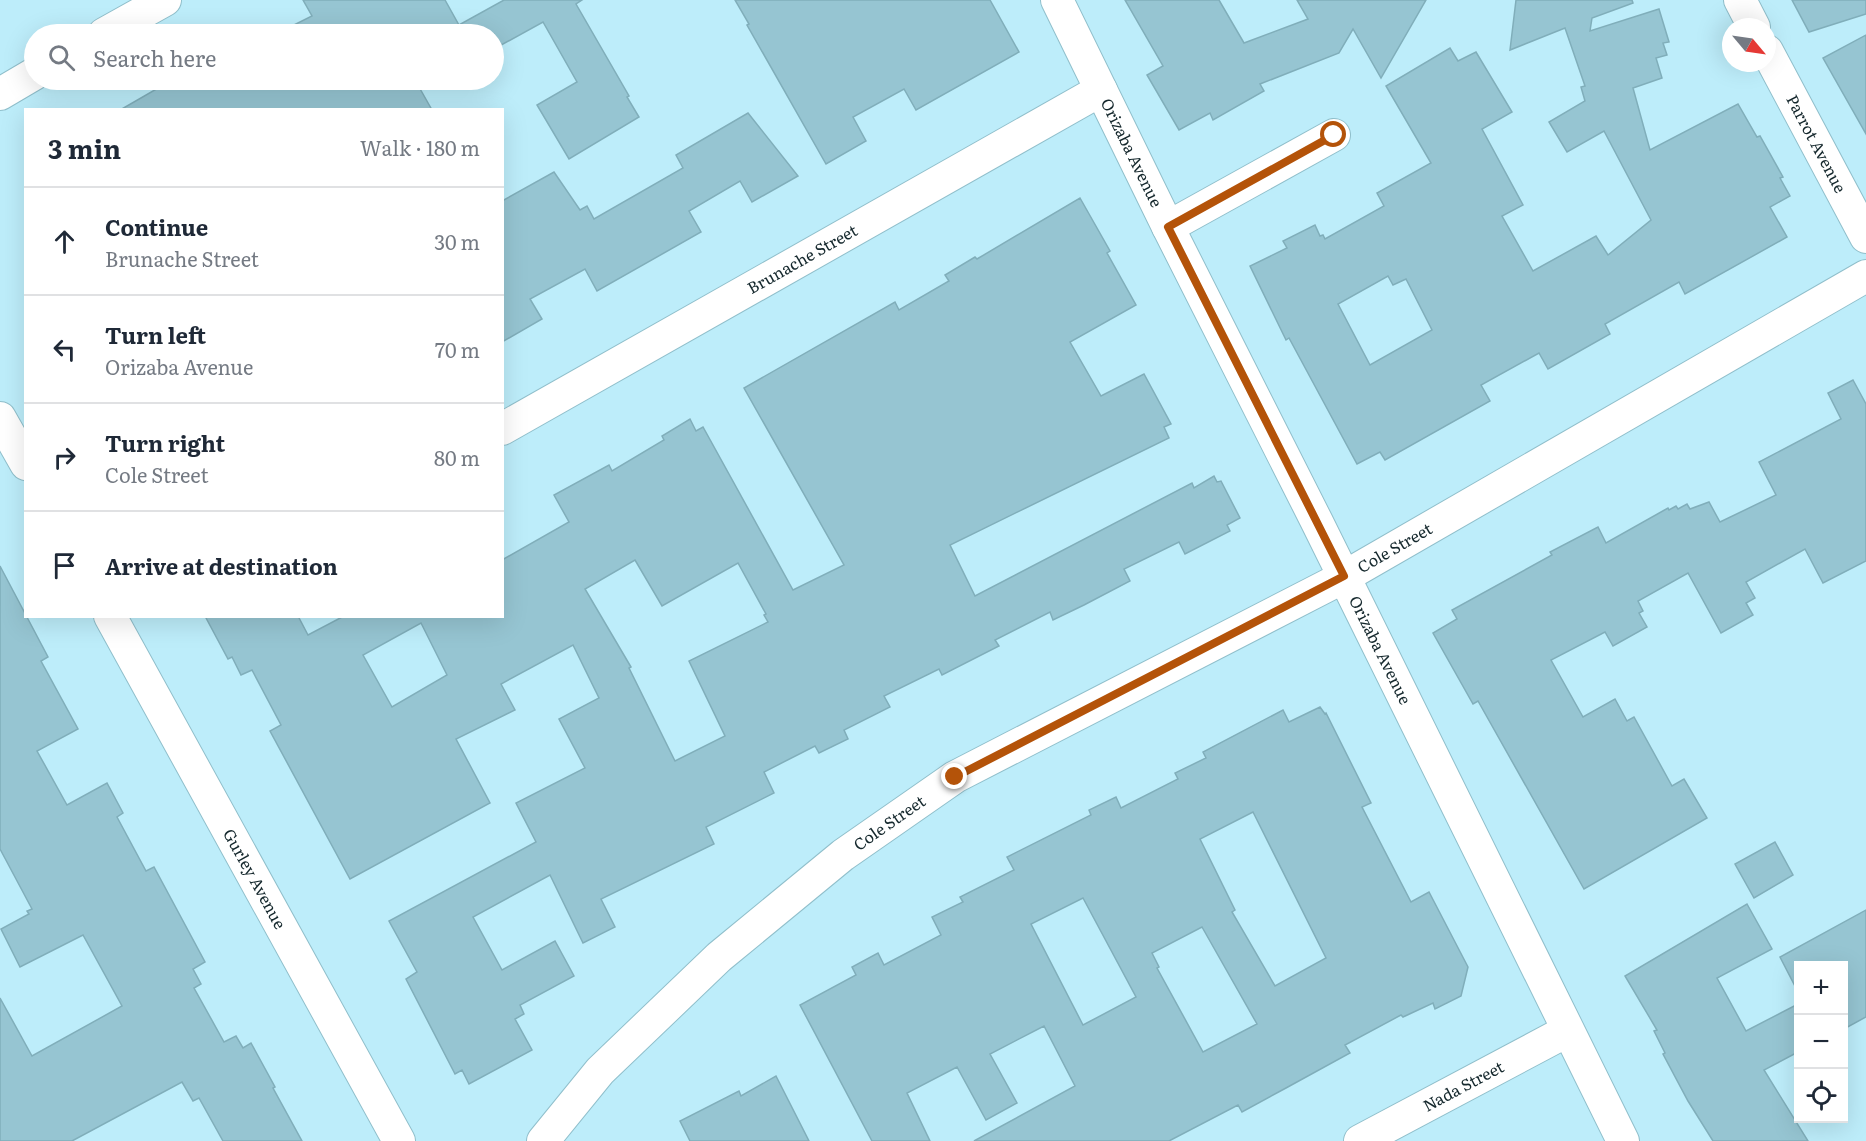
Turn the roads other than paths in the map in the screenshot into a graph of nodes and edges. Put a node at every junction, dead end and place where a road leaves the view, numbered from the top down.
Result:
1 (165, 0) edge
2 (1057, 0) edge
3 (1740, 0) edge
4 (1749, 18) edge
5 (122, 24) edge
6 (1776, 68) edge
7 (24, 80) edge
8 (1101, 90) junction
9 (0, 94) edge
10 (1334, 135) dead end
11 (1168, 227) junction
12 (1866, 237) edge
13 (1866, 276) edge
14 (0, 418) edge
15 (504, 428) edge
16 (24, 460) edge
17 (1344, 576) junction
18 (111, 618) edge
19 (1567, 1031) junction
20 (399, 1141) edge
21 (543, 1141) edge
22 (1360, 1141) edge
23 (1623, 1141) edge

1 - 5 street
2 - 8 street, Orizaba Avenue
3 - 4 street
6 - 12 street, Parrot Avenue
7 - 9 street
8 - 11 street, Orizaba Avenue
8 - 15 street, Brunache Street
10 - 11 street
11 - 17 street, Orizaba Avenue
13 - 17 street, Cole Street
14 - 16 street
17 - 19 street, Orizaba Avenue
17 - 21 street, Cole Street
18 - 20 street, Gurley Avenue
19 - 22 street, Nada Street
19 - 23 street, Orizaba Avenue

